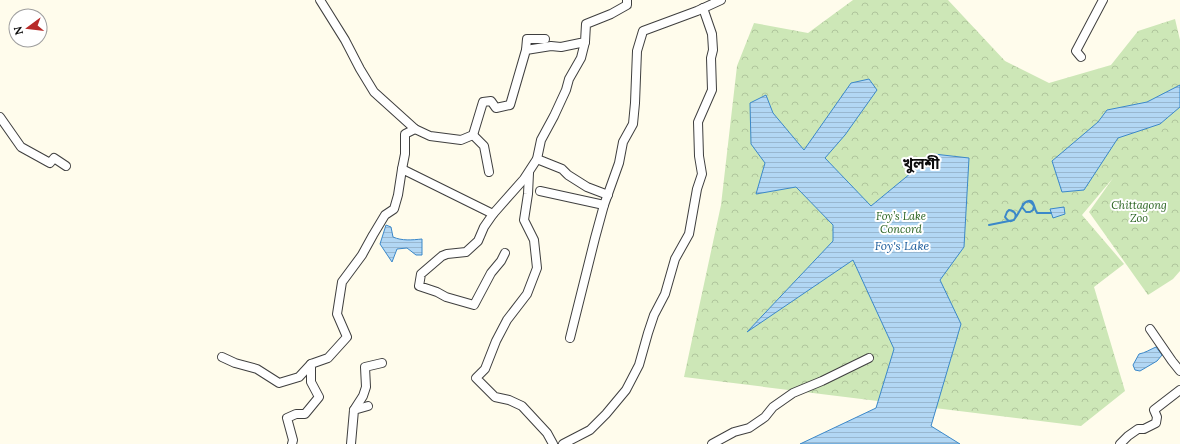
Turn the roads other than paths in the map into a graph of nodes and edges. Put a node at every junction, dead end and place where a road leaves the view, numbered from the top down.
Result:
1 (320, 0) edge
2 (627, 0) edge
3 (721, 0) edge
4 (1103, 0) edge
5 (703, 8) junction
6 (545, 39) dead end
7 (585, 42) junction
8 (526, 50) junction
9 (1081, 57) dead end
10 (0, 117) edge
11 (415, 129) junction
12 (473, 135) junction
13 (537, 159) junction
14 (66, 166) dead end
15 (402, 169) junction
16 (489, 172) dead end
17 (529, 172) junction
18 (540, 192) dead end
19 (608, 195) junction
20 (604, 205) junction
21 (493, 214) junction
22 (505, 253) dead end
23 (1150, 329) dead end
24 (570, 338) dead end
25 (222, 357) dead end
26 (869, 358) dead end
27 (382, 363) dead end
28 (311, 364) junction
29 (1180, 371) edge
30 (1180, 390) edge
31 (368, 406) dead end
32 (354, 410) junction
33 (292, 444) edge
34 (351, 444) edge
35 (553, 444) edge
36 (563, 444) edge
37 (712, 444) edge
38 (1120, 444) edge

1 - 11 street
2 - 7 street
3 - 5 street
4 - 9 street
5 - 19 street
5 - 36 street
6 - 8 street
7 - 8 street
7 - 13 street
8 - 12 street
10 - 14 street
11 - 12 street
11 - 15 street
12 - 16 street
13 - 17 street
13 - 19 street
15 - 21 street
15 - 28 street
17 - 21 street
17 - 35 street
18 - 20 street
19 - 20 street
20 - 24 street
21 - 22 street
23 - 29 street
25 - 28 street
26 - 37 street
27 - 32 street
28 - 33 street
30 - 38 street
31 - 32 street
32 - 34 street

